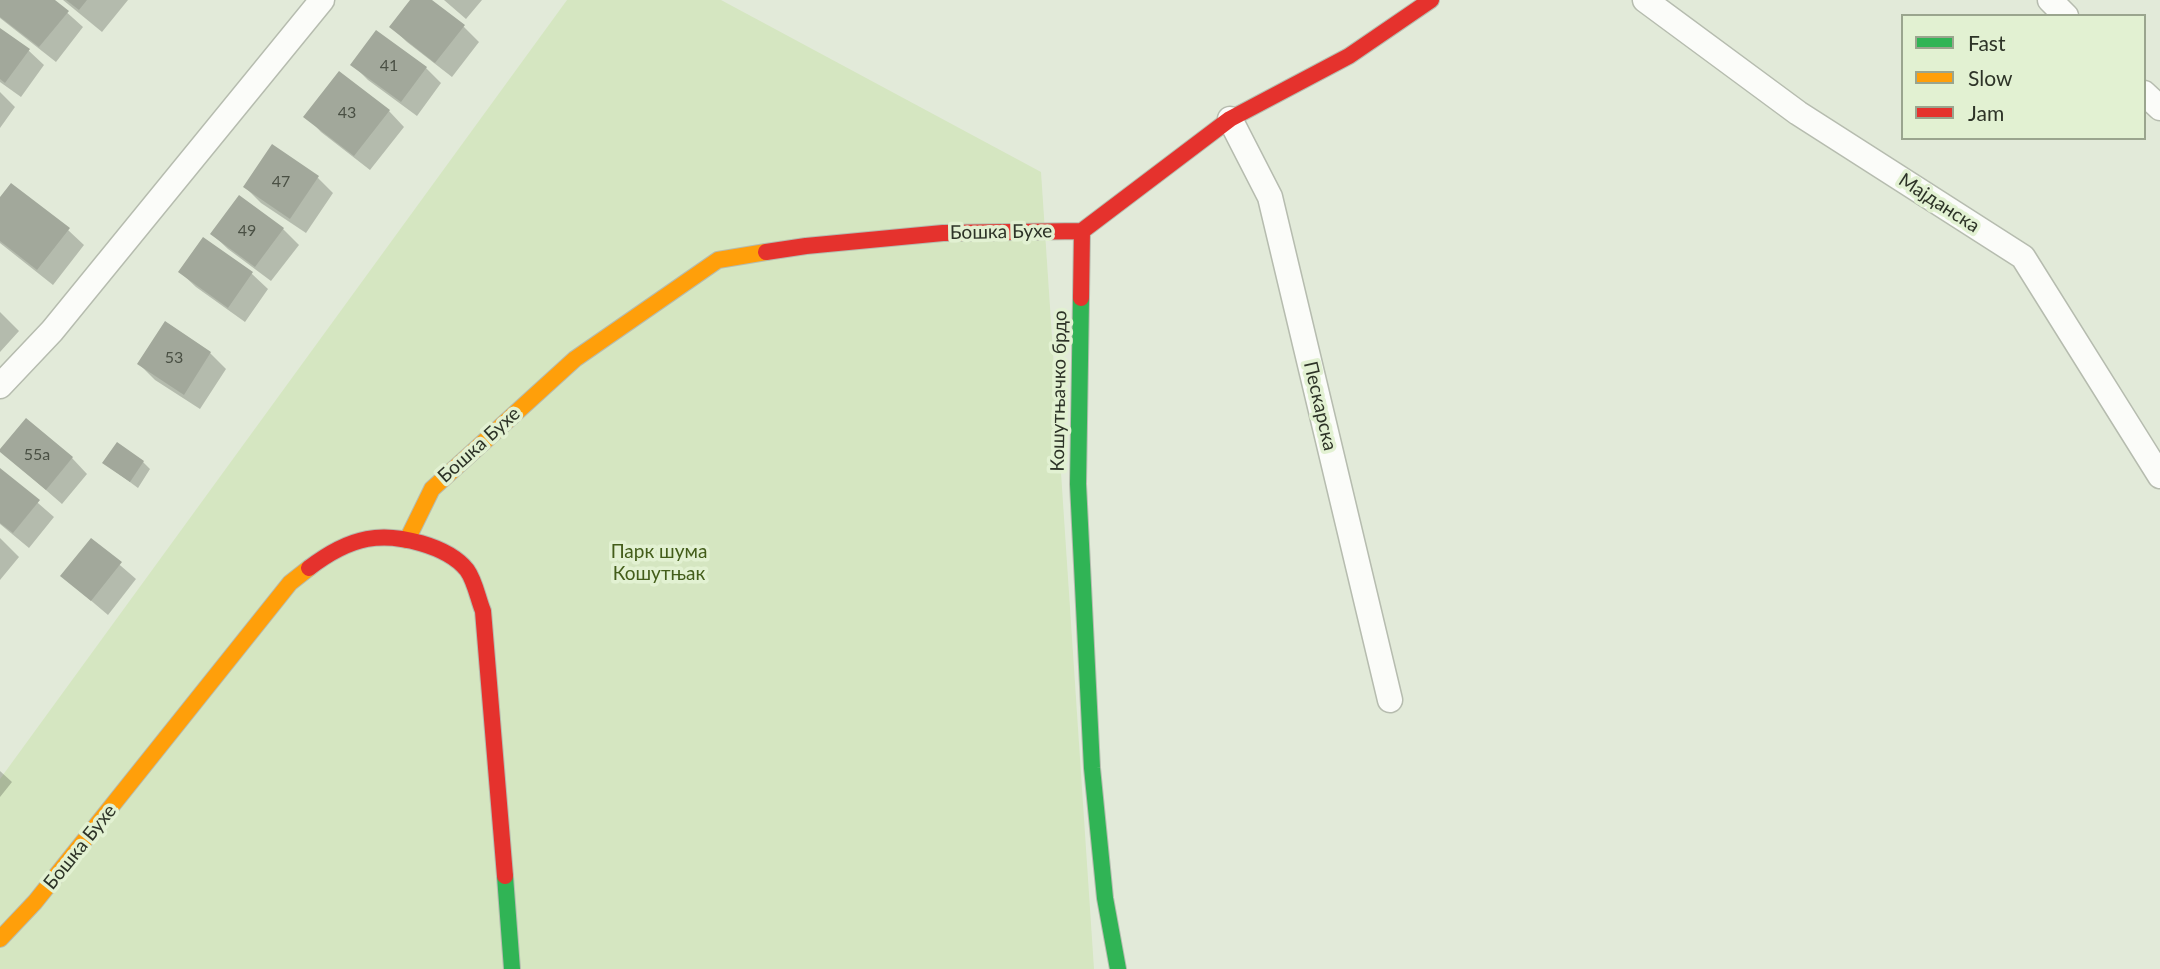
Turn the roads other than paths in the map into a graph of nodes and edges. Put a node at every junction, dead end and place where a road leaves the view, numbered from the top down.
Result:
1 (322, 0) edge
2 (1432, 0) edge
3 (1644, 0) edge
4 (2050, 0) edge
5 (2064, 14) edge
6 (2146, 95) edge
7 (2160, 108) edge
8 (1230, 119) junction
9 (1082, 231) junction
10 (0, 386) edge
11 (2160, 476) edge
12 (407, 540) junction
13 (1390, 700) dead end
14 (0, 939) edge
15 (512, 969) edge
16 (1118, 969) edge

1 - 10 street
2 - 8 street
3 - 11 street, Мајданска
4 - 5 street
6 - 7 street
8 - 9 street
8 - 13 street, Пескарска
9 - 12 street, Бошка Бухе
9 - 16 street, Кошутњачко брдо
12 - 14 street, Бошка Бухе
12 - 15 street

